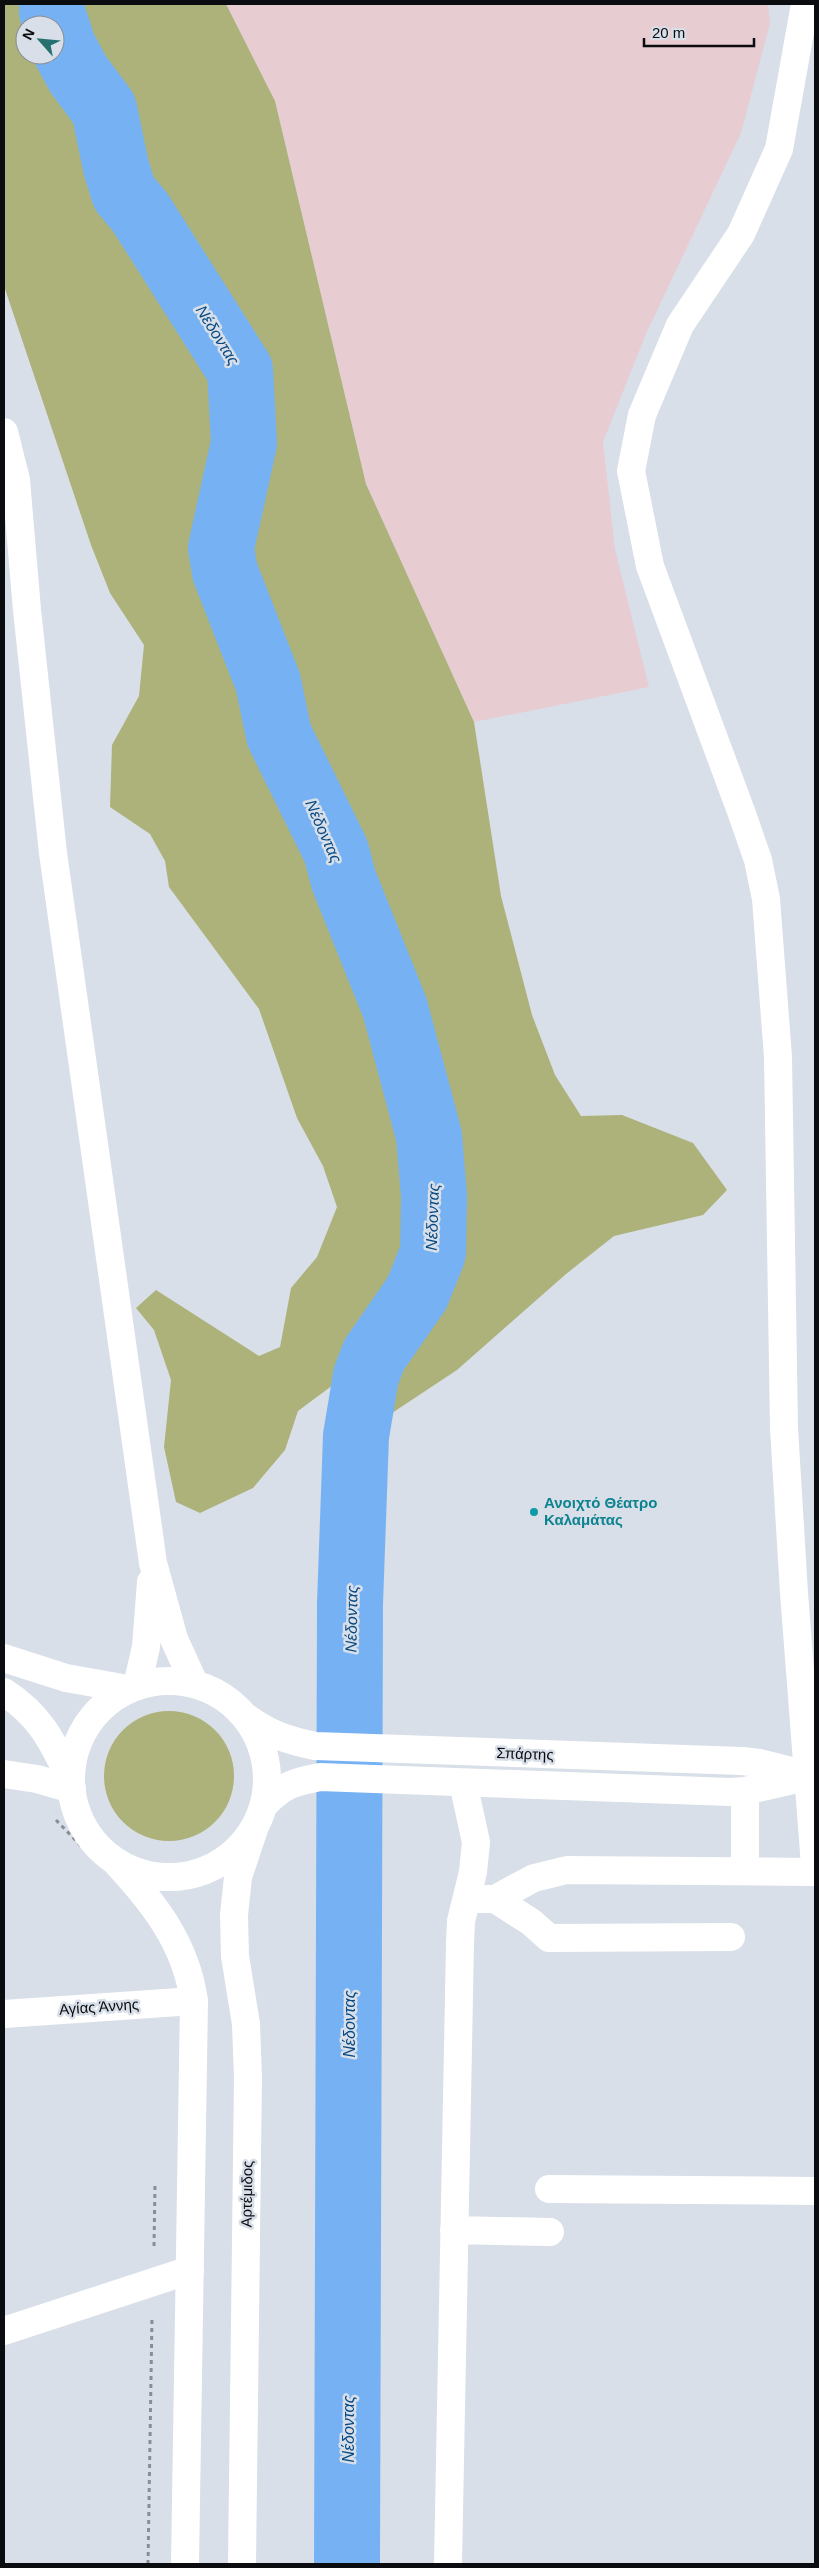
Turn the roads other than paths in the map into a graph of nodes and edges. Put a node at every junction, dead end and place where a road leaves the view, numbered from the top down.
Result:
1 (805, 4) edge
2 (4, 432) edge
3 (152, 1563) junction
4 (4, 1658) edge
5 (194, 1683) junction
6 (132, 1687) junction
7 (4, 1692) edge
8 (247, 1718) junction
9 (4, 1774) edge
10 (812, 1776) edge
11 (463, 1783) junction
12 (71, 1784) junction
13 (745, 1792) junction
14 (259, 1817) junction
15 (103, 1859) junction
16 (815, 1864) edge
17 (745, 1871) junction
18 (815, 1872) edge
19 (465, 1898) junction
20 (495, 1899) junction
21 (731, 1937) dead end
22 (194, 2000) junction
23 (4, 2014) edge
24 (548, 2188) dead end
25 (815, 2190) edge
26 (454, 2230) junction
27 (550, 2232) dead end
28 (190, 2270) junction
29 (4, 2331) edge
30 (185, 2564) edge
31 (242, 2564) edge
32 (448, 2564) edge

1 - 10 main road
2 - 3 main road
3 - 5 main road
3 - 6 main road
4 - 6 main road
5 - 6 main road
5 - 8 main road
6 - 12 main road
7 - 12 main road
8 - 10 main road, Σπάρτης
8 - 14 main road, Αρτέμιδος
9 - 12 main road
10 - 13 main road, Σπάρτης
10 - 16 main road
11 - 13 main road, Σπάρτης
11 - 14 main road, Σπάρτης
11 - 19 main road
12 - 15 main road
13 - 17 main road
14 - 15 main road, Σπάρτης
14 - 31 main road, Αρτέμιδος
15 - 22 main road
17 - 18 main road
17 - 20 main road
19 - 20 main road
19 - 26 main road
20 - 21 main road
22 - 23 main road, Αγίας Άννης
22 - 28 main road
24 - 25 main road
26 - 27 main road
26 - 32 main road
28 - 29 main road
28 - 30 main road

